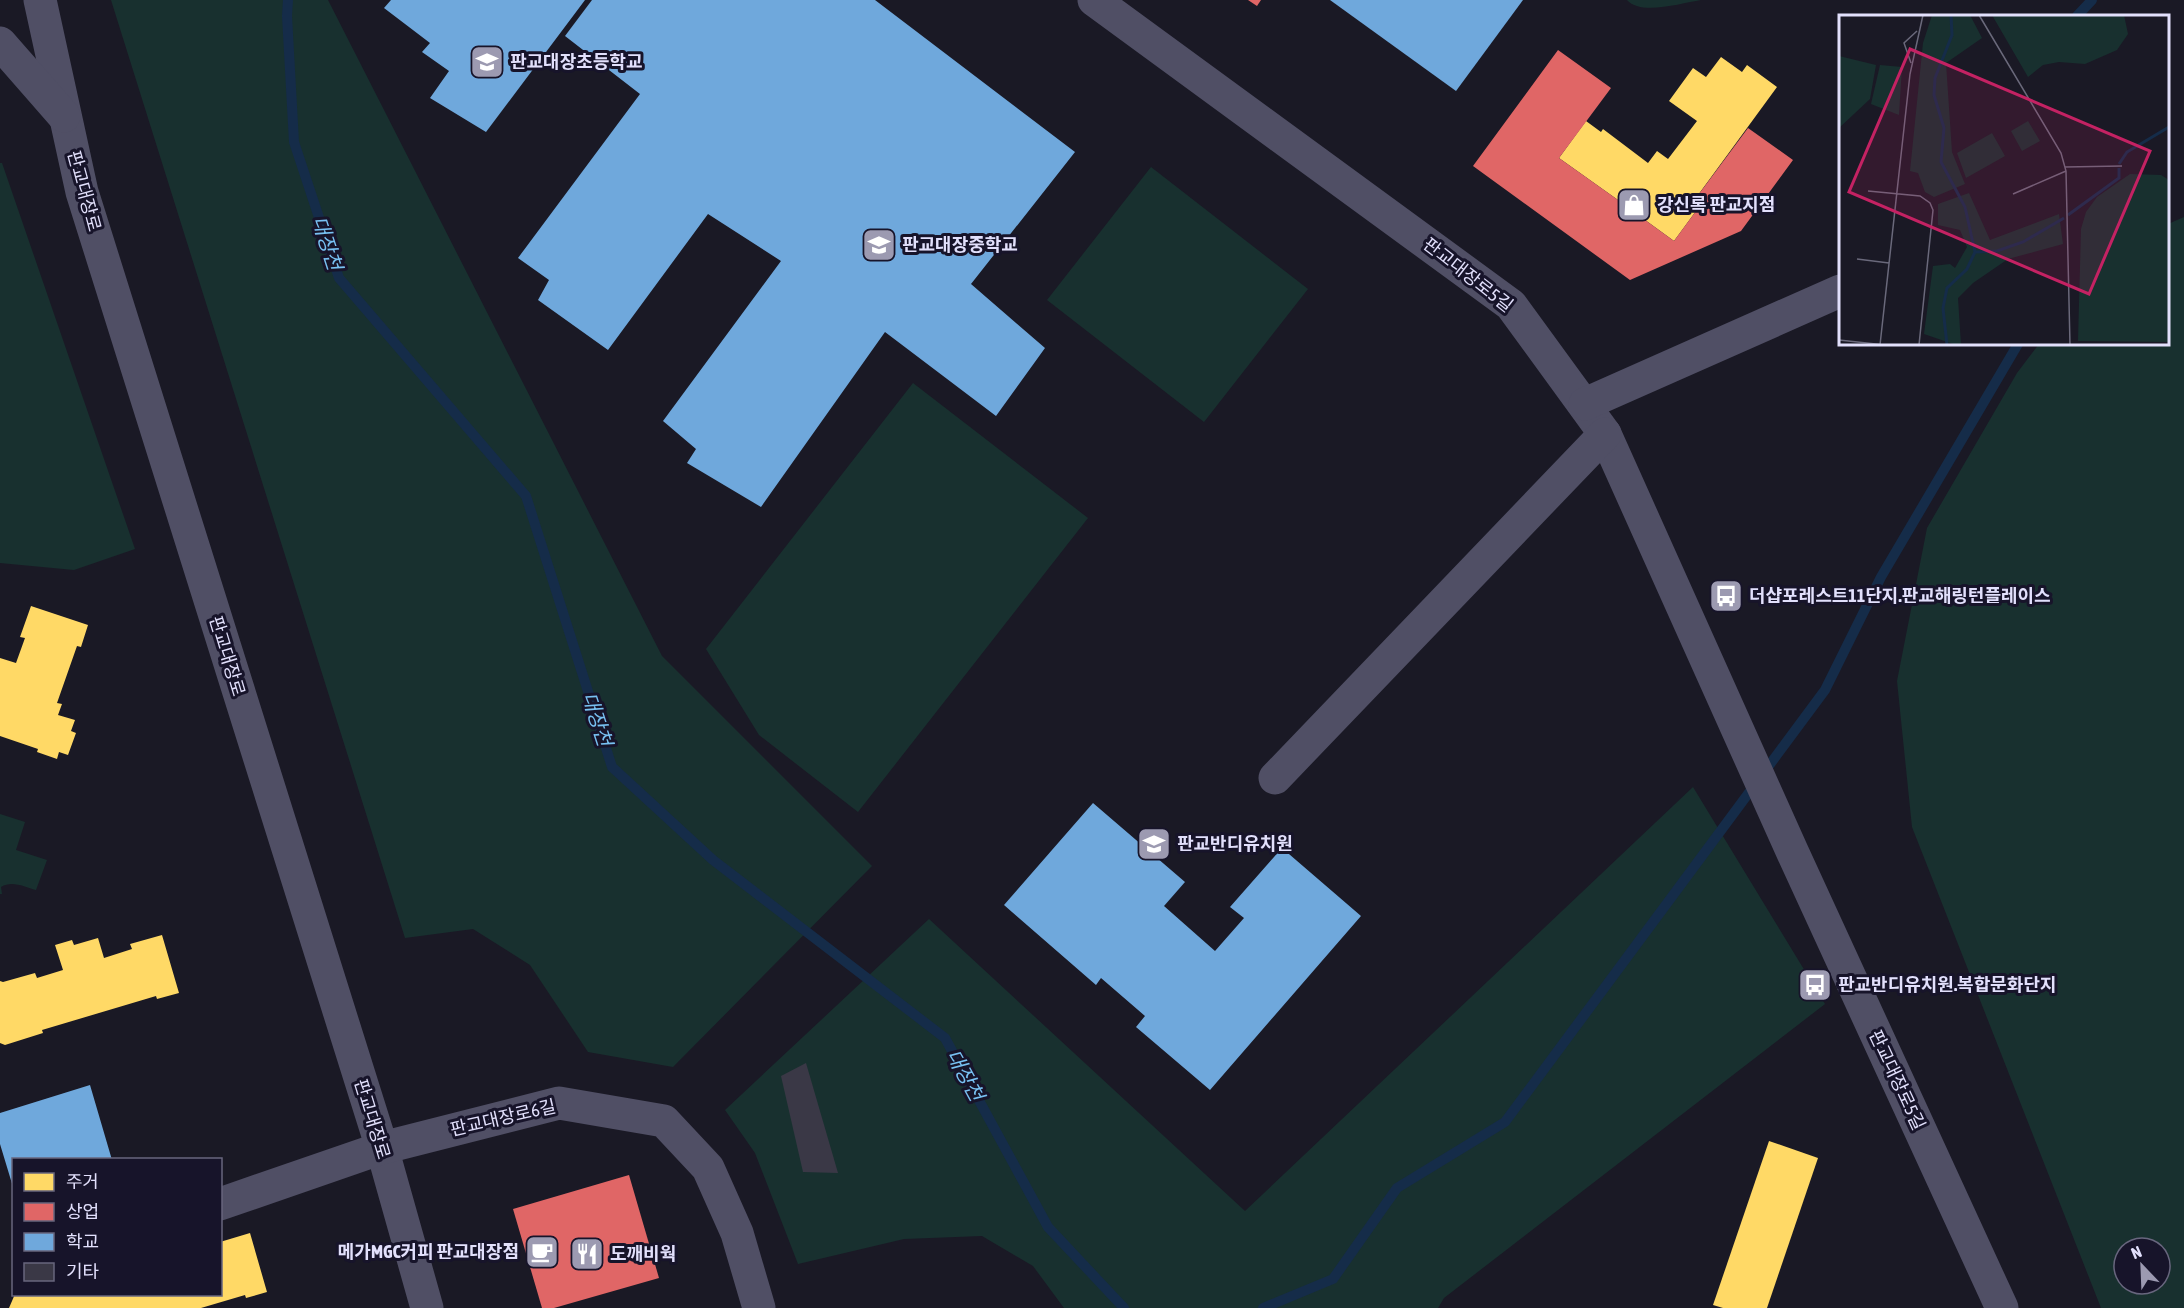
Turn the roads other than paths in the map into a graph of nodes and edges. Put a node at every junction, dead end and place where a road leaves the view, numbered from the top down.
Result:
1 (40, 0) edge
2 (1094, 0) edge
3 (0, 43) edge
4 (65, 117) junction
5 (1839, 291) edge
6 (1585, 404) junction
7 (1605, 434) junction
8 (1275, 778) dead end
9 (382, 1148) junction
10 (222, 1203) edge
11 (428, 1308) edge
12 (759, 1308) edge
13 (2002, 1308) edge

1 - 4 street, 판교대장로
2 - 6 street, 판교대장로5길
3 - 4 street
4 - 9 street, 판교대장로
5 - 6 street
6 - 7 street, 판교대장로5길
7 - 8 street
7 - 13 street, 판교대장로5길
9 - 10 street, 판교대장로6길
9 - 11 street, 판교대장로
9 - 12 street, 판교대장로6길

